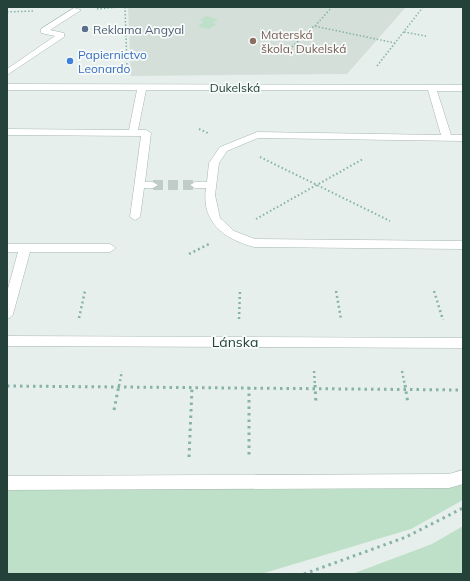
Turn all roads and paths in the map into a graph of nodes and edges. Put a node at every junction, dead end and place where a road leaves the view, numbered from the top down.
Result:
1 (125, 7) edge
2 (332, 7) edge
3 (423, 7) edge
4 (77, 10) dead end
5 (314, 26) junction
6 (404, 32) junction
7 (426, 36) dead end
8 (395, 43) junction
9 (292, 47) dead end
10 (7, 73) edge
11 (7, 87) edge
12 (128, 87) junction
13 (142, 87) junction
14 (365, 88) junction
15 (432, 88) junction
16 (463, 88) edge
17 (199, 129) dead end
18 (7, 132) edge
19 (133, 133) junction
20 (402, 137) junction
21 (448, 138) junction
22 (463, 138) edge
23 (234, 144) junction
24 (140, 185) junction
25 (153, 185) tunnel mouth
26 (195, 185) tunnel mouth
27 (211, 185) junction
28 (316, 185) junction
29 (135, 217) dead end
30 (393, 223) dead end
31 (230, 234) junction
32 (463, 245) edge
33 (7, 248) edge
34 (25, 248) junction
35 (110, 248) dead end
36 (85, 291) dead end
37 (240, 291) dead end
38 (336, 291) dead end
39 (434, 291) dead end
40 (7, 314) edge
41 (79, 321) dead end
42 (239, 322) dead end
43 (342, 322) dead end
44 (444, 322) dead end
45 (7, 341) edge
46 (463, 343) edge
47 (122, 371) dead end
48 (314, 371) dead end
49 (402, 371) dead end
50 (7, 386) edge
51 (118, 387) junction
52 (248, 387) junction
53 (192, 388) junction
54 (315, 388) junction
55 (404, 388) junction
56 (463, 390) edge
57 (316, 404) dead end
58 (408, 404) dead end
59 (114, 410) dead end
60 (463, 477) edge
61 (187, 482) junction
62 (250, 482) junction
63 (7, 483) edge
64 (463, 508) edge
65 (304, 574) edge

1 - 12 path
2 - 5 path
3 - 6 path
4 - 10 street
5 - 8 path
5 - 9 path
6 - 7 path
6 - 8 path
8 - 14 path
11 - 12 street, Dukelská
12 - 13 street, Dukelská
13 - 14 street, Dukelská
13 - 19 street
14 - 15 street, Dukelská
15 - 16 street, Dukelská
15 - 21 street
17 - 23 path
18 - 19 street
19 - 24 street
20 - 21 street
20 - 23 street
20 - 28 path
21 - 22 street
23 - 27 street
23 - 28 path
24 - 25 street
24 - 29 street
26 - 27 street
27 - 31 street
28 - 30 path
28 - 31 path
31 - 32 street
33 - 34 street
34 - 35 street
34 - 40 street
36 - 41 path
37 - 42 path
38 - 43 path
39 - 44 path
45 - 46 street, Lánska
47 - 51 path
48 - 54 path
49 - 55 path
50 - 51 path
51 - 53 path
51 - 59 path
52 - 53 path
52 - 54 path
52 - 62 path
53 - 61 path
54 - 55 path
54 - 57 path
55 - 56 path
55 - 58 path
60 - 62 street
61 - 62 street
61 - 63 street
64 - 65 path

